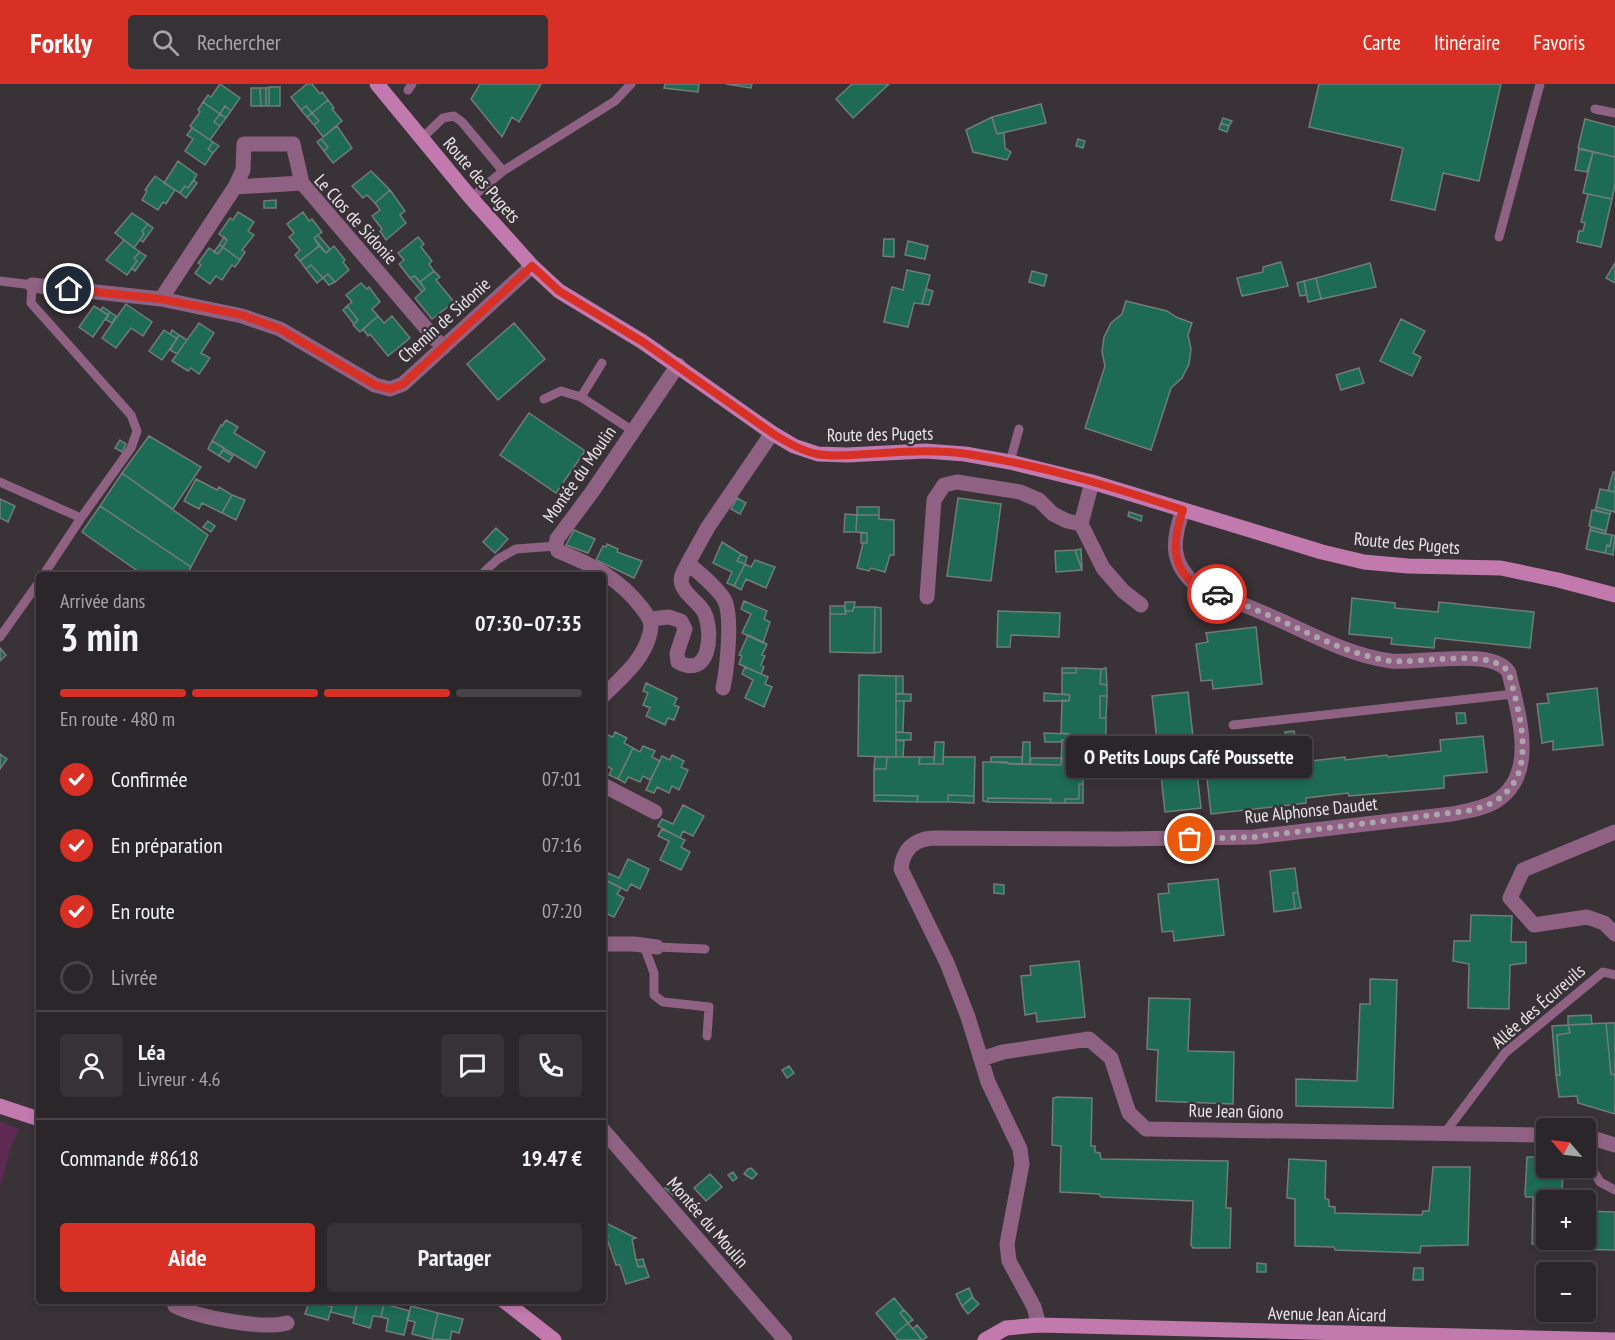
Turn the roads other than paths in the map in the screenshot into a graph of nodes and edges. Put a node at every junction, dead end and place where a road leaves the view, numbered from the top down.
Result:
1 (377, 84) edge
2 (630, 84) edge
3 (1540, 84) edge
4 (1596, 109) dead end
5 (1615, 112) edge
6 (421, 139) junction
7 (503, 171) junction
8 (302, 183) junction
9 (235, 187) junction
10 (471, 198) junction
11 (1499, 237) dead end
12 (532, 266) junction
13 (0, 281) edge
14 (32, 285) junction
15 (161, 299) junction
16 (443, 348) junction
17 (602, 363) dead end
18 (678, 365) junction
19 (581, 397) junction
20 (544, 399) dead end
21 (1019, 429) dead end
22 (633, 431) junction
23 (772, 433) junction
24 (1010, 462) junction
25 (0, 482) edge
26 (1092, 482) junction
27 (1183, 510) junction
28 (81, 518) junction
29 (1081, 524) junction
30 (556, 546) junction
31 (688, 562) junction
32 (45, 572) edge
33 (484, 572) edge
34 (602, 572) edge
35 (606, 575) edge
36 (36, 586) edge
37 (1615, 595) edge
38 (927, 597) dead end
39 (1141, 605) dead end
40 (650, 619) junction
41 (0, 637) edge
42 (723, 687) dead end
43 (606, 693) edge
44 (1514, 694) junction
45 (1233, 725) dead end
46 (606, 787) edge
47 (655, 812) dead end
48 (1615, 832) edge
49 (1615, 934) edge
50 (606, 944) edge
51 (650, 946) junction
52 (705, 949) dead end
53 (1615, 975) edge
54 (707, 1036) dead end
55 (981, 1059) junction
56 (0, 1106) edge
57 (36, 1118) edge
58 (606, 1133) edge
59 (1444, 1134) junction
60 (1536, 1135) edge
61 (1596, 1139) edge
62 (1615, 1145) edge
63 (1596, 1175) edge
64 (1615, 1190) edge
65 (174, 1304) edge
66 (508, 1304) edge
67 (287, 1323) dead end
68 (1039, 1325) junction
69 (554, 1340) edge
70 (785, 1340) edge
71 (985, 1340) edge
72 (1615, 1340) edge

1 - 6 main road, Route des Pugets
2 - 7 lane
3 - 11 lane
4 - 5 lane
6 - 7 lane
6 - 10 main road, Route des Pugets
7 - 10 lane
8 - 9 street, Le Clos de Sidonie
8 - 9 street
8 - 16 street, Le Clos de Sidonie
9 - 15 street
10 - 12 main road, Route des Pugets
12 - 16 street, Chemin de Sidonie
12 - 18 main road, Route des Pugets
13 - 14 lane, Chemin de Sidonie
14 - 15 street, Chemin de Sidonie
14 - 28 lane
15 - 16 street, Chemin de Sidonie
17 - 19 lane
18 - 22 street, Montée du Moulin
18 - 23 main road, Route des Pugets
19 - 20 lane
19 - 22 lane
21 - 24 lane
22 - 30 street, Montée du Moulin
23 - 24 main road, Route des Pugets
23 - 31 street
24 - 26 main road, Route des Pugets
25 - 28 lane
26 - 27 main road, Route des Pugets
26 - 29 street
27 - 37 main road, Route des Pugets
27 - 44 street, Rue Alphonse Daudet
28 - 32 lane
29 - 38 street
29 - 39 street
30 - 33 lane
30 - 34 street, Montée du Moulin
31 - 40 street
31 - 42 street
35 - 40 street, Montée du Moulin
36 - 41 lane
40 - 43 street
44 - 45 lane
44 - 55 street, Rue Alphonse Daudet
46 - 47 street
48 - 49 street
50 - 51 street
51 - 52 lane
51 - 54 lane
53 - 59 lane, Allée des Écureuils
55 - 59 street, Rue Jean Giono
55 - 68 street, Rue Alphonse Daudet
56 - 57 main road
58 - 70 street, Montée du Moulin
59 - 60 street, Rue Jean Giono
61 - 62 street
63 - 64 lane
65 - 67 street
66 - 69 main road
68 - 71 main road, Avenue Jean Aicard
68 - 72 main road, Avenue Jean Aicard

